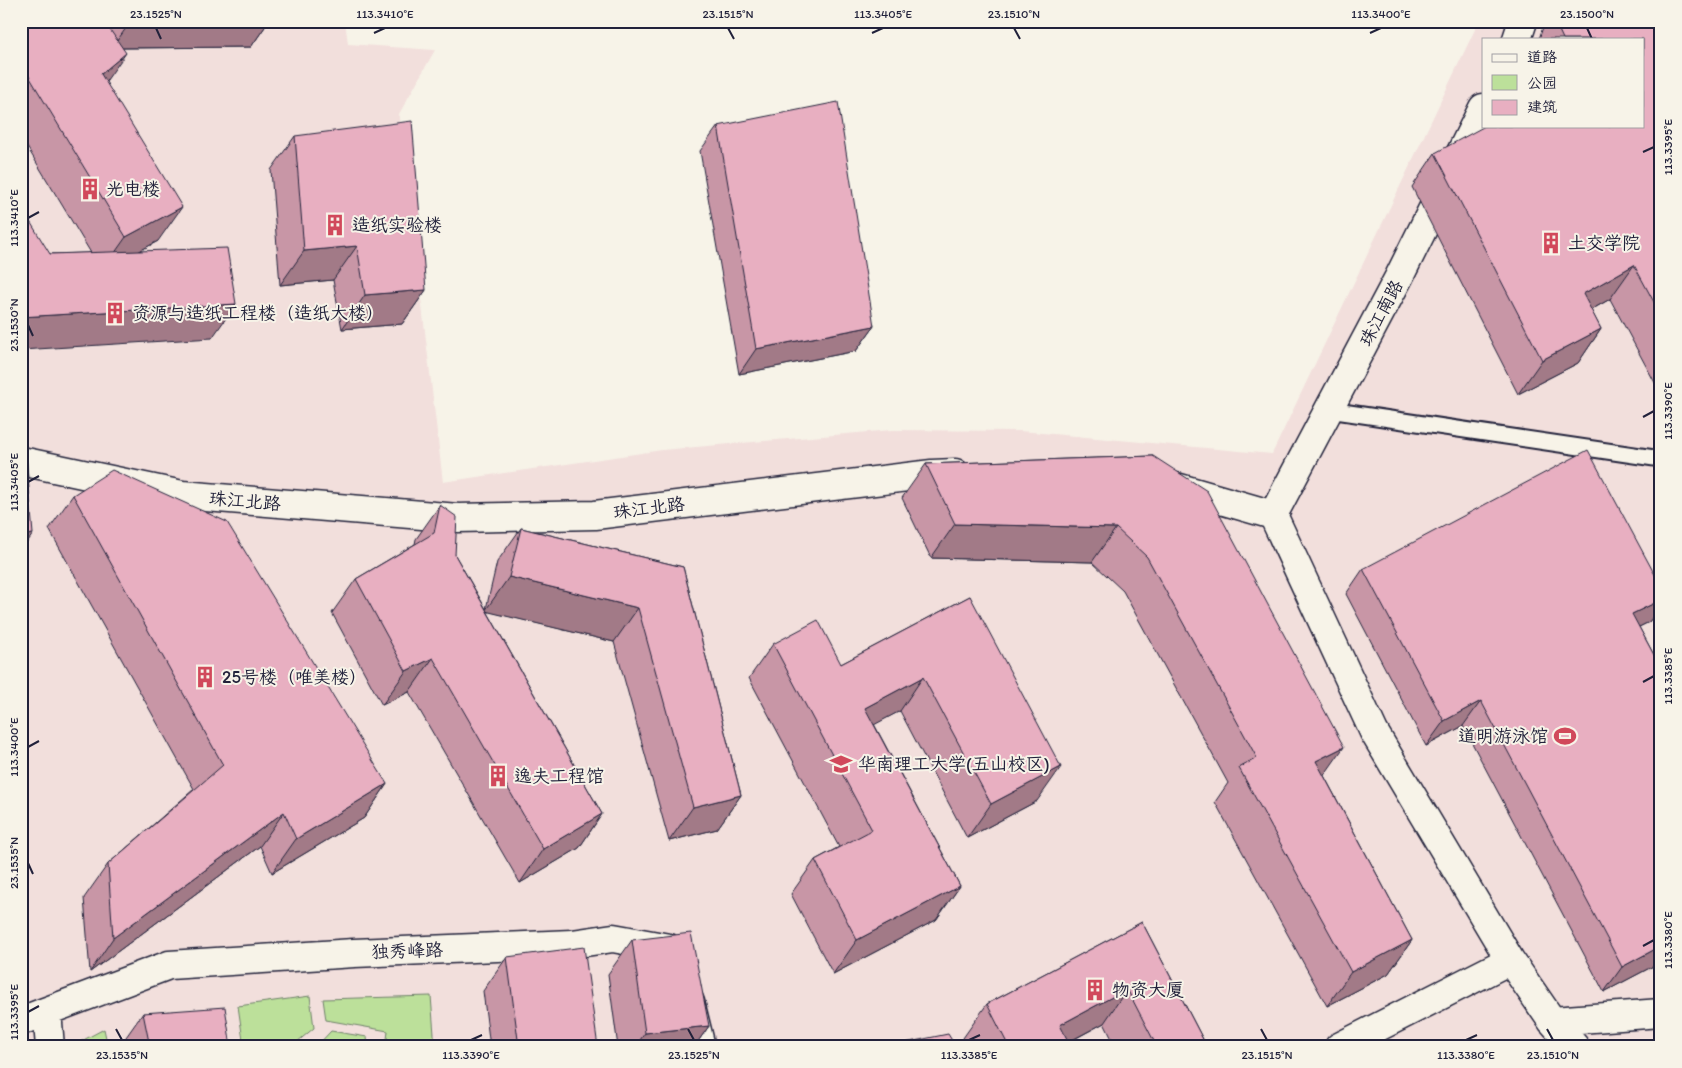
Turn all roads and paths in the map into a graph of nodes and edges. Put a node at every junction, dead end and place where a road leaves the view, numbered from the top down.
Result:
1 (1523, 21) edge
2 (1517, 38) edge
3 (1482, 110) edge
4 (1329, 410) junction
5 (1661, 459) edge
6 (21, 461) edge
7 (982, 473) edge
8 (1150, 479) edge
9 (1273, 515) junction
10 (572, 944) junction
11 (1510, 960) junction
12 (577, 972) edge
13 (47, 1011) junction
14 (1661, 1013) edge
15 (21, 1021) edge
16 (1552, 1021) junction
17 (50, 1047) edge
18 (701, 1047) edge
19 (1339, 1047) edge
20 (1575, 1047) edge

1 - 2 street
3 - 4 street, 珠江南路
4 - 5 lane
4 - 9 street, 珠江南路
6 - 7 street, 珠江北路
8 - 9 street
9 - 11 street
10 - 12 street
10 - 13 street, 独秀峰路
10 - 18 street, 独秀峰路
11 - 16 street
11 - 19 street
13 - 15 street, 独秀峰路
13 - 17 street
14 - 16 street
16 - 20 street

